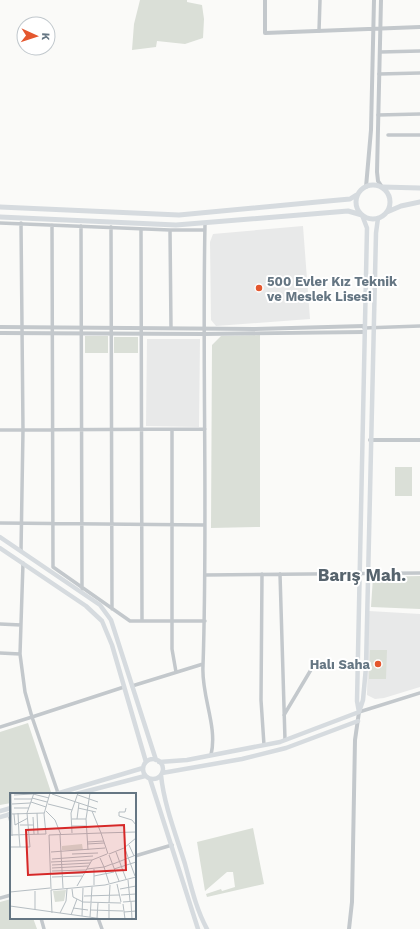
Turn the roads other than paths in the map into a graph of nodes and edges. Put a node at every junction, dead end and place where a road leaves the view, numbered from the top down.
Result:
1 (265, 0) edge
2 (320, 0) edge
3 (374, 0) edge
4 (381, 0) edge
5 (420, 27) edge
6 (381, 28) junction
7 (373, 29) junction
8 (319, 31) junction
9 (420, 51) edge
10 (380, 52) junction
11 (420, 73) edge
12 (379, 74) junction
13 (420, 114) edge
14 (378, 115) junction
15 (388, 135) dead end
16 (420, 135) edge
17 (366, 187) junction
18 (382, 187) junction
19 (420, 188) edge
20 (358, 194) junction
21 (420, 202) edge
22 (0, 206) edge
23 (387, 212) junction
24 (362, 215) junction
25 (0, 217) edge
26 (378, 218) junction
27 (0, 222) edge
28 (21, 223) junction
29 (205, 224) junction
30 (52, 225) junction
31 (81, 226) junction
32 (111, 227) junction
33 (141, 229) junction
34 (170, 230) junction
35 (204, 230) junction
36 (420, 326) edge
37 (0, 327) edge
38 (22, 327) junction
39 (52, 327) junction
40 (81, 327) junction
41 (111, 328) junction
42 (171, 328) junction
43 (364, 328) junction
44 (373, 328) junction
45 (204, 329) junction
46 (141, 330) junction
47 (0, 333) edge
48 (22, 333) junction
49 (52, 333) junction
50 (81, 333) junction
51 (111, 333) junction
52 (204, 334) junction
53 (82, 429) junction
54 (112, 429) junction
55 (141, 429) junction
56 (205, 429) junction
57 (0, 430) edge
58 (23, 430) junction
59 (53, 430) junction
60 (172, 430) junction
61 (370, 440) junction
62 (420, 440) edge
63 (0, 524) edge
64 (22, 524) junction
65 (54, 525) junction
66 (82, 525) junction
67 (112, 525) junction
68 (206, 525) junction
69 (142, 526) junction
70 (172, 526) junction
71 (0, 538) edge
72 (0, 548) edge
73 (20, 551) junction
74 (23, 564) junction
75 (369, 573) junction
76 (420, 573) edge
77 (262, 574) junction
78 (280, 574) junction
79 (360, 574) junction
80 (205, 575) junction
81 (82, 589) junction
82 (112, 609) junction
83 (142, 620) junction
84 (171, 620) junction
85 (205, 621) junction
86 (0, 624) edge
87 (21, 625) junction
88 (0, 654) edge
89 (20, 654) junction
90 (203, 664) junction
91 (312, 668) dead end
92 (176, 672) junction
93 (132, 686) junction
94 (124, 687) junction
95 (420, 693) edge
96 (359, 712) junction
97 (283, 716) junction
98 (32, 717) junction
99 (358, 721) junction
100 (0, 727) edge
101 (285, 740) junction
102 (264, 745) junction
103 (211, 756) junction
104 (158, 761) junction
105 (146, 762) junction
106 (143, 768) junction
107 (161, 774) junction
108 (148, 777) junction
109 (57, 793) edge
110 (60, 793) edge
111 (80, 793) edge
112 (10, 808) edge
113 (0, 811) edge
114 (10, 814) edge
115 (0, 817) edge
116 (172, 845) junction
117 (136, 856) edge
118 (10, 895) edge
119 (0, 898) edge
120 (41, 919) edge
121 (98, 919) edge
122 (44, 929) edge
123 (102, 929) edge
124 (198, 929) edge
125 (207, 929) edge
126 (349, 929) edge

1 - 8 street
2 - 8 street
3 - 7 street
4 - 6 street
5 - 6 street
6 - 7 street
6 - 10 street
7 - 8 street
7 - 17 street
9 - 10 street
10 - 12 street
11 - 12 street
12 - 14 street
13 - 14 street
14 - 18 street
15 - 16 street
17 - 18 main road
17 - 20 main road
18 - 19 main road
18 - 23 main road
20 - 22 main road
20 - 24 main road
21 - 23 main road
23 - 26 main road
24 - 26 main road
24 - 29 main road
24 - 43 main road
25 - 29 main road
26 - 44 main road
27 - 28 street
28 - 30 street
28 - 38 street
29 - 35 street
30 - 31 street
30 - 39 street
31 - 32 street
31 - 40 street
32 - 33 street
32 - 41 street
33 - 34 street
33 - 46 street
34 - 35 street
34 - 42 street
35 - 45 street
36 - 44 street
37 - 38 street
38 - 39 street
38 - 48 street
39 - 40 street
39 - 49 street
40 - 41 street
40 - 50 street
41 - 46 street
41 - 51 street
42 - 45 street
42 - 46 street
43 - 44 street
43 - 45 street
43 - 52 street
43 - 79 main road
44 - 61 main road
45 - 52 street
46 - 51 street
46 - 52 street
46 - 55 street
47 - 48 street
48 - 49 street
48 - 58 street
49 - 50 street
49 - 59 street
50 - 51 street
50 - 53 street
51 - 54 street
52 - 56 street
53 - 54 street
53 - 59 street
53 - 66 street
54 - 55 street
54 - 67 street
55 - 60 street
55 - 69 street
56 - 60 street
56 - 68 street
57 - 58 street
58 - 59 street
58 - 64 street
59 - 65 street
60 - 70 street
61 - 62 street
61 - 75 main road
63 - 64 street
64 - 65 street
64 - 73 street
65 - 66 street
65 - 81 street
66 - 67 street
66 - 81 street
67 - 69 street
67 - 82 street
68 - 70 street
68 - 80 street
69 - 70 street
69 - 83 street
70 - 84 street
71 - 73 main road
72 - 74 main road
73 - 81 main road
74 - 87 street
74 - 94 main road
75 - 76 street
75 - 79 street
75 - 96 main road
77 - 78 street
77 - 80 street
77 - 102 street
78 - 79 street
78 - 97 street
79 - 96 main road
80 - 85 street
81 - 82 street
81 - 93 main road
82 - 83 street
83 - 84 street
84 - 85 street
84 - 92 street
85 - 90 street
86 - 87 street
87 - 89 street
88 - 89 street
89 - 98 street
90 - 92 street
90 - 103 street
91 - 97 street
92 - 93 street
93 - 104 main road
94 - 98 street
94 - 105 main road
95 - 96 street
96 - 99 street
96 - 101 main road
97 - 101 street
98 - 100 street
98 - 109 street
99 - 107 main road
99 - 126 street
101 - 102 main road
102 - 103 main road
103 - 104 main road
104 - 105 main road
104 - 107 main road
105 - 106 main road
106 - 108 main road
106 - 110 main road
107 - 108 main road
107 - 125 main road
108 - 111 main road
108 - 116 main road
112 - 113 main road
114 - 115 main road
116 - 117 street
116 - 124 main road
118 - 119 street
120 - 122 street
121 - 123 street

